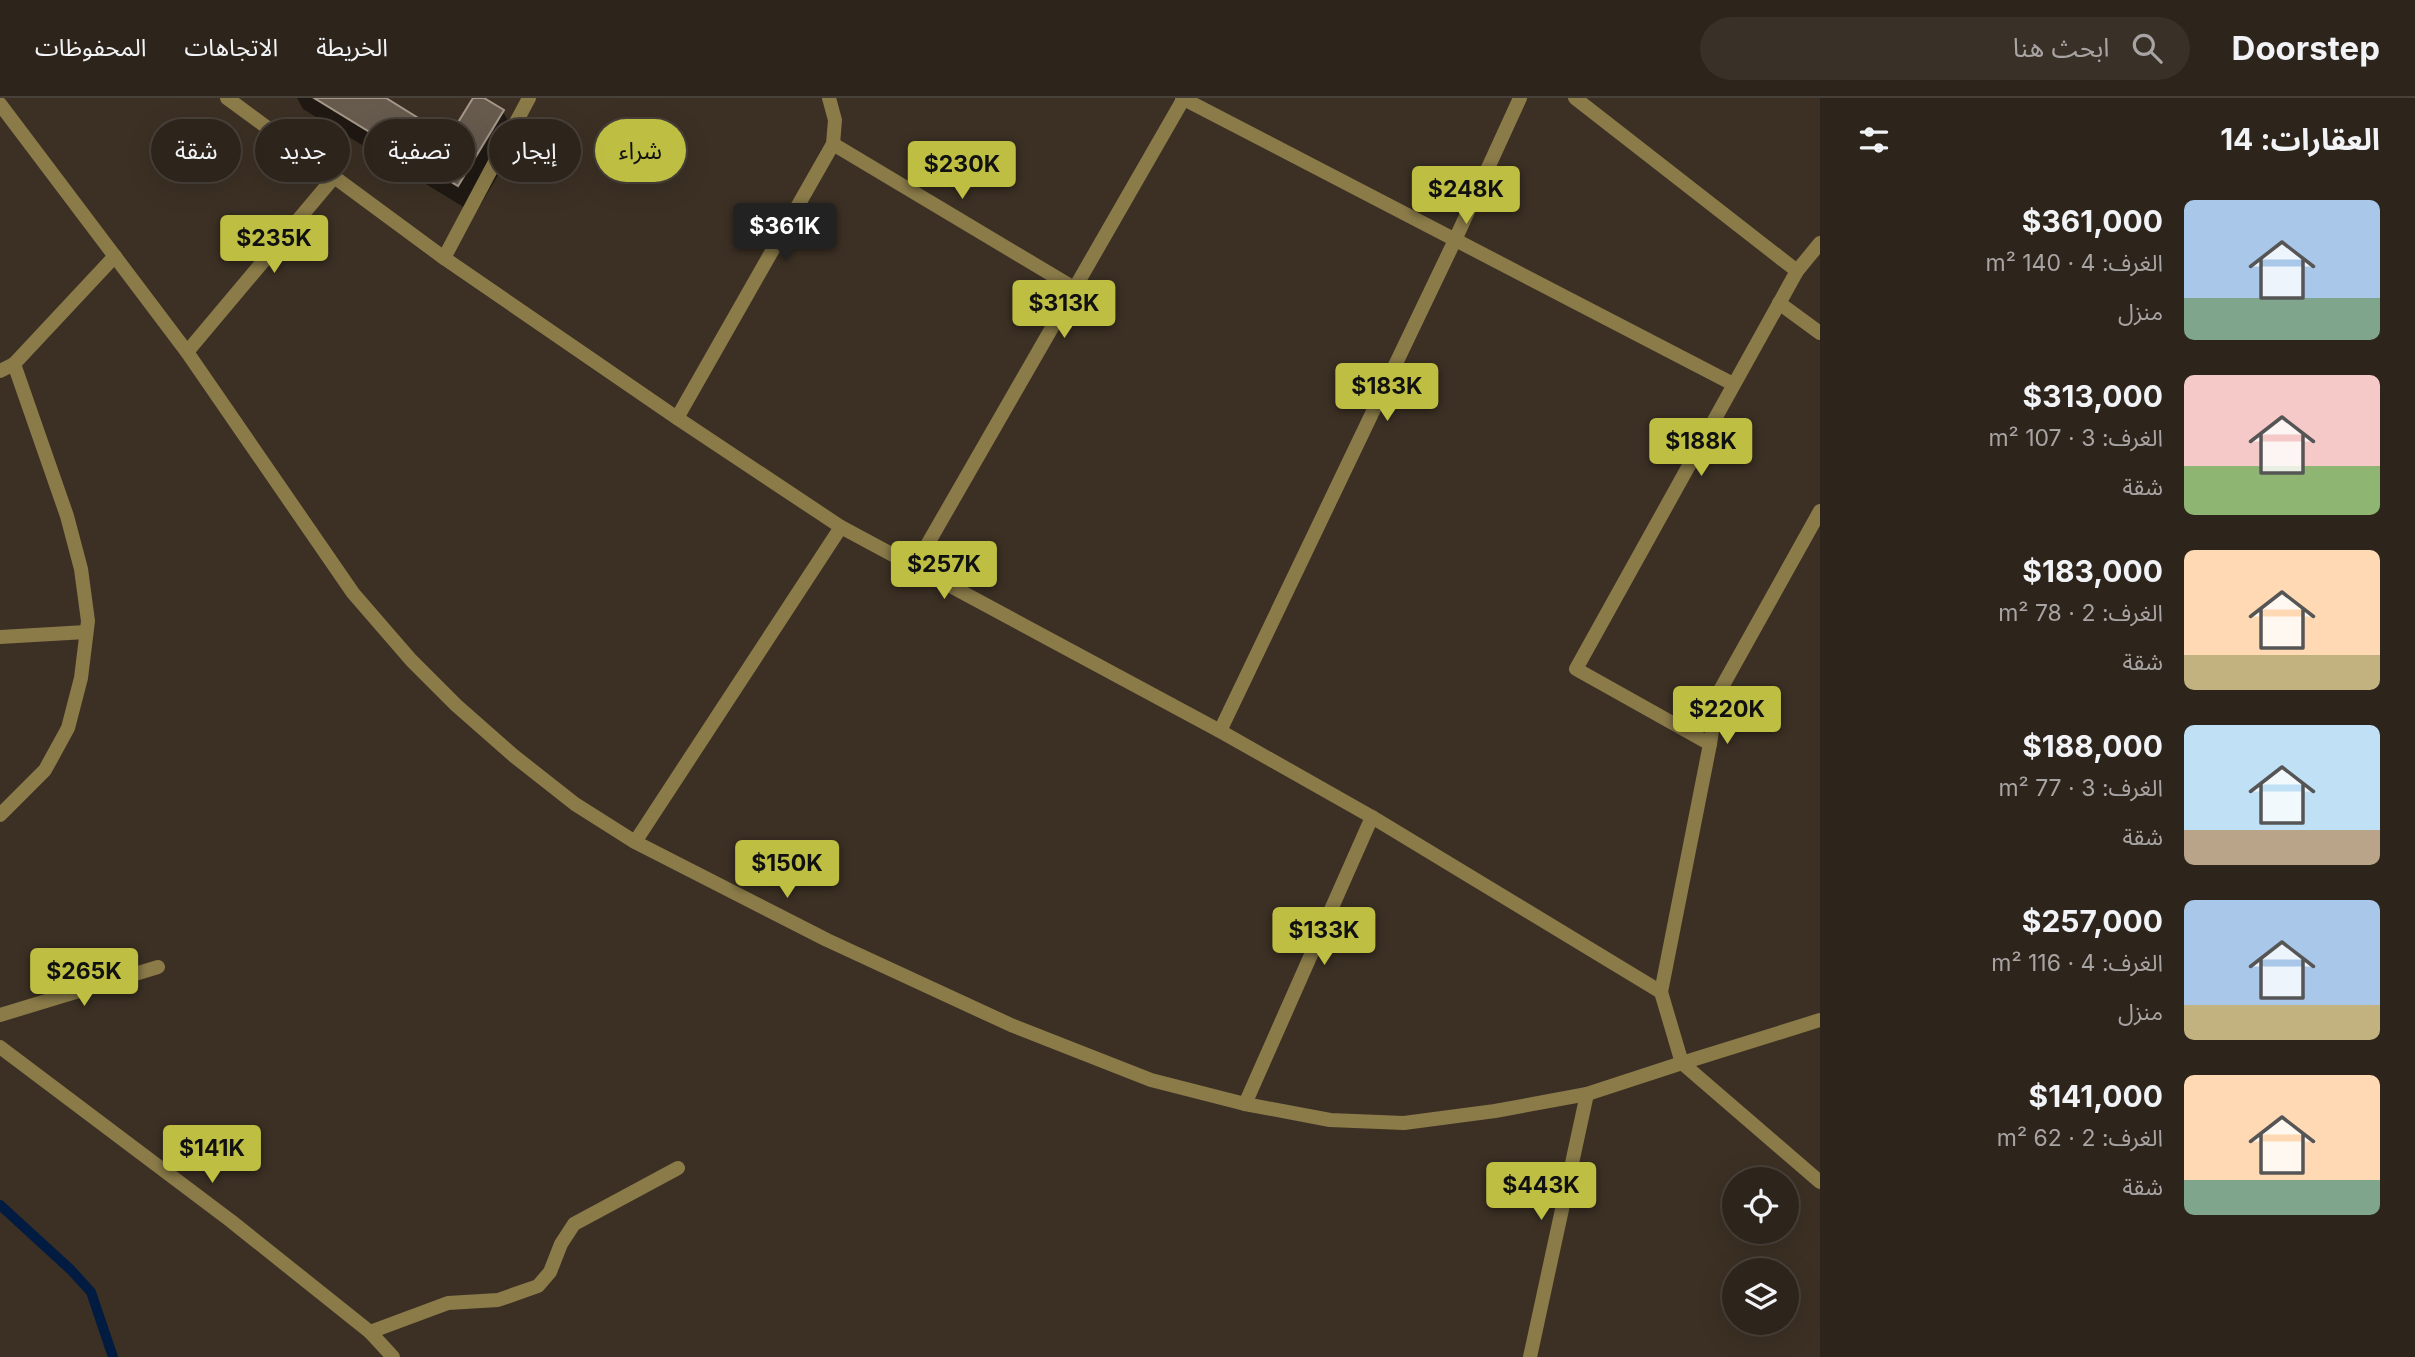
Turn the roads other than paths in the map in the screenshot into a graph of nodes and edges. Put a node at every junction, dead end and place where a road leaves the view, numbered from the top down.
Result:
1 (227, 98) edge
2 (528, 98) edge
3 (829, 98) edge
4 (1183, 98) edge
5 (1520, 98) edge
6 (1575, 98) edge
7 (1592, 103) edge
8 (0, 104) edge
9 (256, 119) edge
10 (833, 145) junction
11 (330, 182) edge
12 (343, 182) edge
13 (1455, 240) junction
14 (1820, 243) edge
15 (115, 256) junction
16 (444, 257) junction
17 (1797, 271) junction
18 (1074, 288) junction
19 (1779, 303) junction
20 (1820, 333) edge
21 (187, 352) junction
22 (15, 364) junction
23 (0, 371) edge
24 (1733, 384) junction
25 (677, 418) junction
26 (1820, 511) edge
27 (841, 527) junction
28 (915, 566) junction
29 (86, 632) junction
30 (0, 637) edge
31 (1220, 731) junction
32 (1710, 744) junction
33 (0, 816) edge
34 (1371, 817) junction
35 (635, 842) junction
36 (158, 967) dead end
37 (1661, 992) junction
38 (0, 1015) edge
39 (1820, 1020) edge
40 (0, 1047) edge
41 (1682, 1063) junction
42 (1587, 1094) junction
43 (1245, 1104) junction
44 (678, 1168) dead end
45 (1820, 1182) edge
46 (370, 1332) junction
47 (393, 1357) edge
48 (1530, 1357) edge

1 - 9 street
2 - 16 street
3 - 10 street
4 - 13 street
4 - 18 street
5 - 13 street
6 - 7 street
7 - 17 street
8 - 15 street
10 - 18 street
10 - 25 street
11 - 21 street
12 - 16 street
13 - 24 street
13 - 31 street
14 - 17 street
15 - 21 street
15 - 22 street
16 - 25 street
17 - 19 street
18 - 28 street
19 - 20 street
19 - 24 street
21 - 35 street
22 - 23 street
22 - 29 street
24 - 32 street
25 - 27 street
26 - 32 street
27 - 28 street
27 - 35 street
28 - 31 street
29 - 30 street
29 - 33 street
31 - 34 street
32 - 37 street
34 - 37 street
34 - 43 street
35 - 43 street
36 - 38 street
37 - 41 street
39 - 41 street
40 - 46 street
41 - 42 street
41 - 45 street
42 - 43 street
42 - 48 street
44 - 46 street
46 - 47 street

